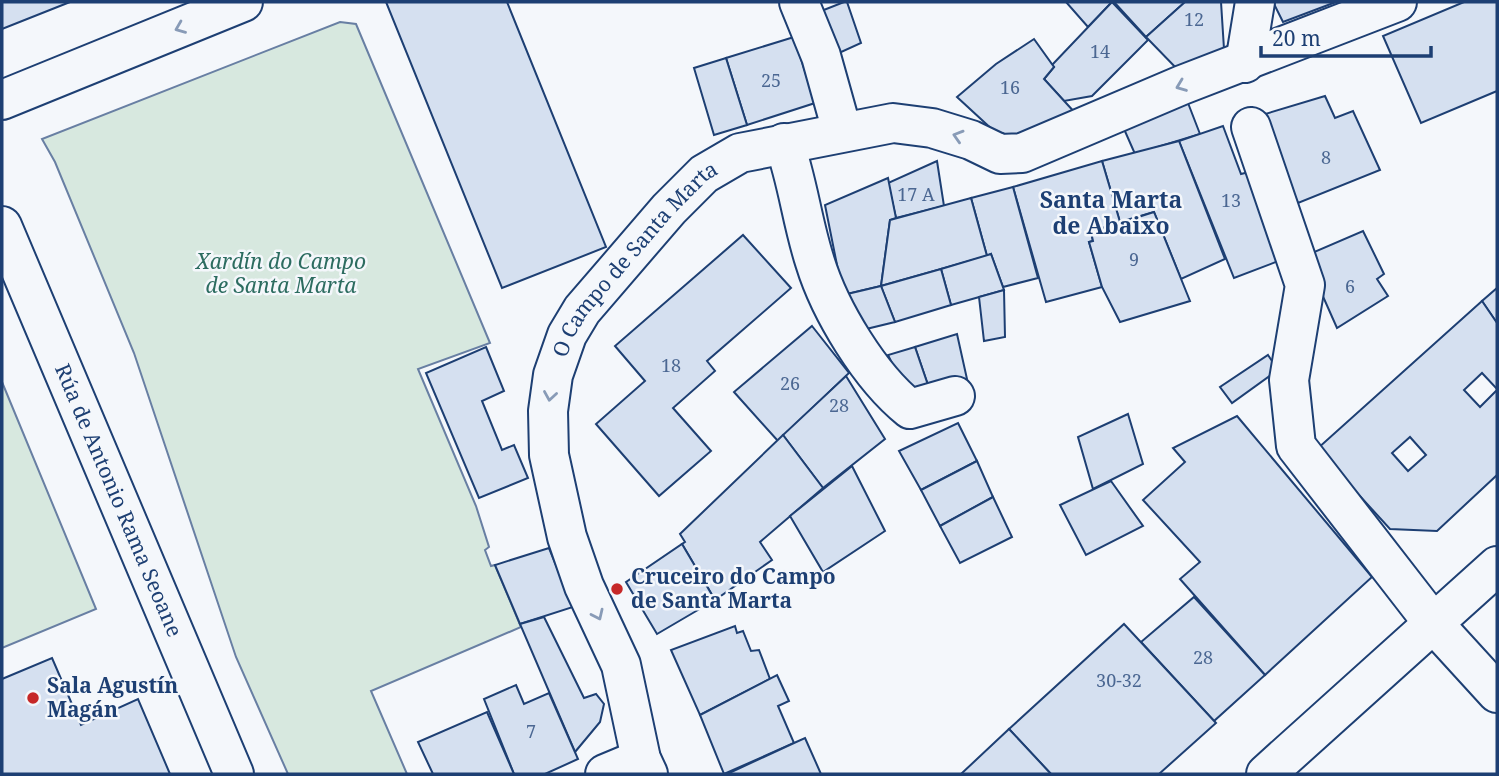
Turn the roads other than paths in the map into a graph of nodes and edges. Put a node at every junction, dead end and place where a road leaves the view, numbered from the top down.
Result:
1 (243, 2) edge
2 (799, 2) edge
3 (1255, 2) edge
4 (1397, 2) edge
5 (1245, 63) junction
6 (2, 100) edge
7 (1251, 127) dead end
8 (842, 131) junction
9 (784, 142) junction
10 (2, 226) edge
11 (955, 396) dead end
12 (1497, 566) edge
13 (1434, 624) junction
14 (1497, 693) edge
15 (645, 767) edge
16 (234, 774) edge
17 (605, 774) edge
18 (1266, 774) edge

1 -> 6 street
2 - 8 street
3 - 5 street
4 - 5 street, O Campo de Santa Marta
5 -> 8 street, O Campo de Santa Marta
7 - 13 street
8 - 9 street, O Campo de Santa Marta
9 - 11 street
9 -> 15 street, O Campo de Santa Marta
10 - 16 street, Rúa de Antonio Rama Seoane
12 - 13 street
13 - 14 street
13 - 18 street
15 - 17 street, O Campo de Santa Marta

